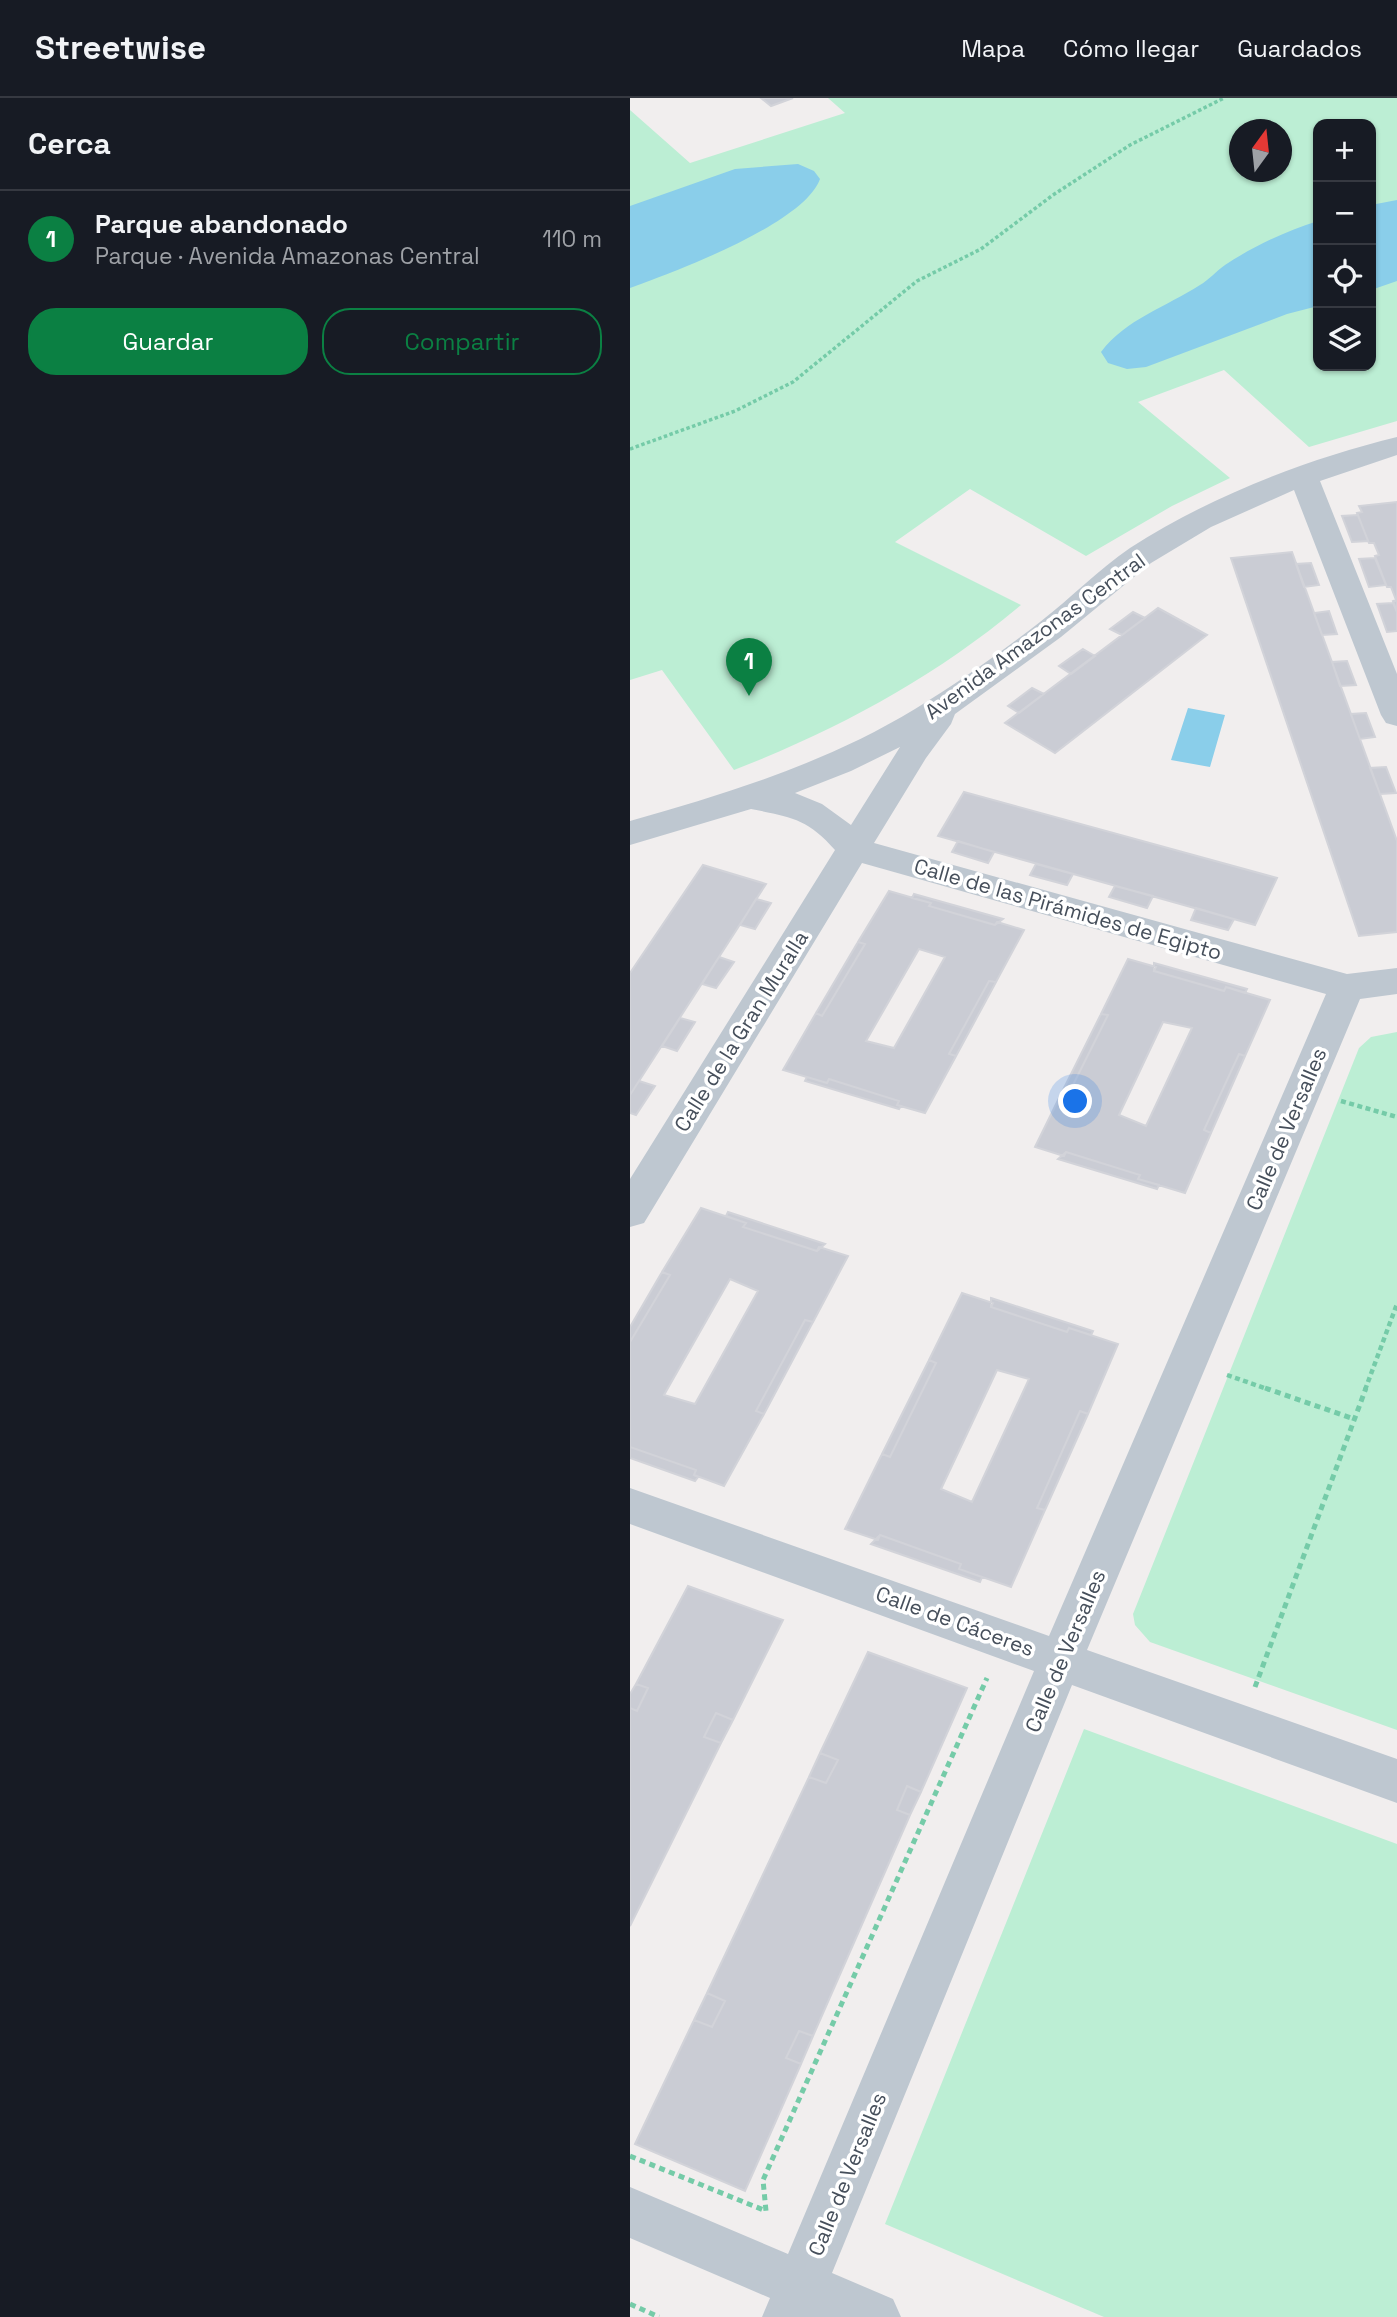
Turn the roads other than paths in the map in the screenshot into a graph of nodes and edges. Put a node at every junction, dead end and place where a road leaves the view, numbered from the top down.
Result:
1 (1397, 446) edge
2 (1303, 475) junction
3 (951, 702) junction
4 (1397, 715) edge
5 (753, 798) junction
6 (630, 833) edge
7 (853, 849) junction
8 (1397, 981) edge
9 (1347, 987) junction
10 (630, 1212) edge
11 (630, 1506) edge
12 (1062, 1660) junction
13 (1397, 1781) edge
14 (630, 2212) edge
15 (795, 2301) edge
16 (875, 2317) edge

1 - 2 street, Avenida Amazonas Central
2 - 3 street, Avenida Amazonas Central
2 - 4 street
3 - 5 street, Avenida Amazonas Central
3 - 7 street, Calle de la Gran Muralla
5 - 6 street, Avenida Amazonas Central
5 - 7 street
7 - 9 street, Calle de las Pirámides de Egipto
7 - 10 street, Calle de la Gran Muralla
8 - 9 street, Calle de las Pirámides de Egipto
9 - 12 street, Calle de Versalles
11 - 12 street, Calle de Cáceres
12 - 13 street, Calle de Cáceres
12 - 15 street, Calle de Versalles
14 - 15 street
15 - 16 street

